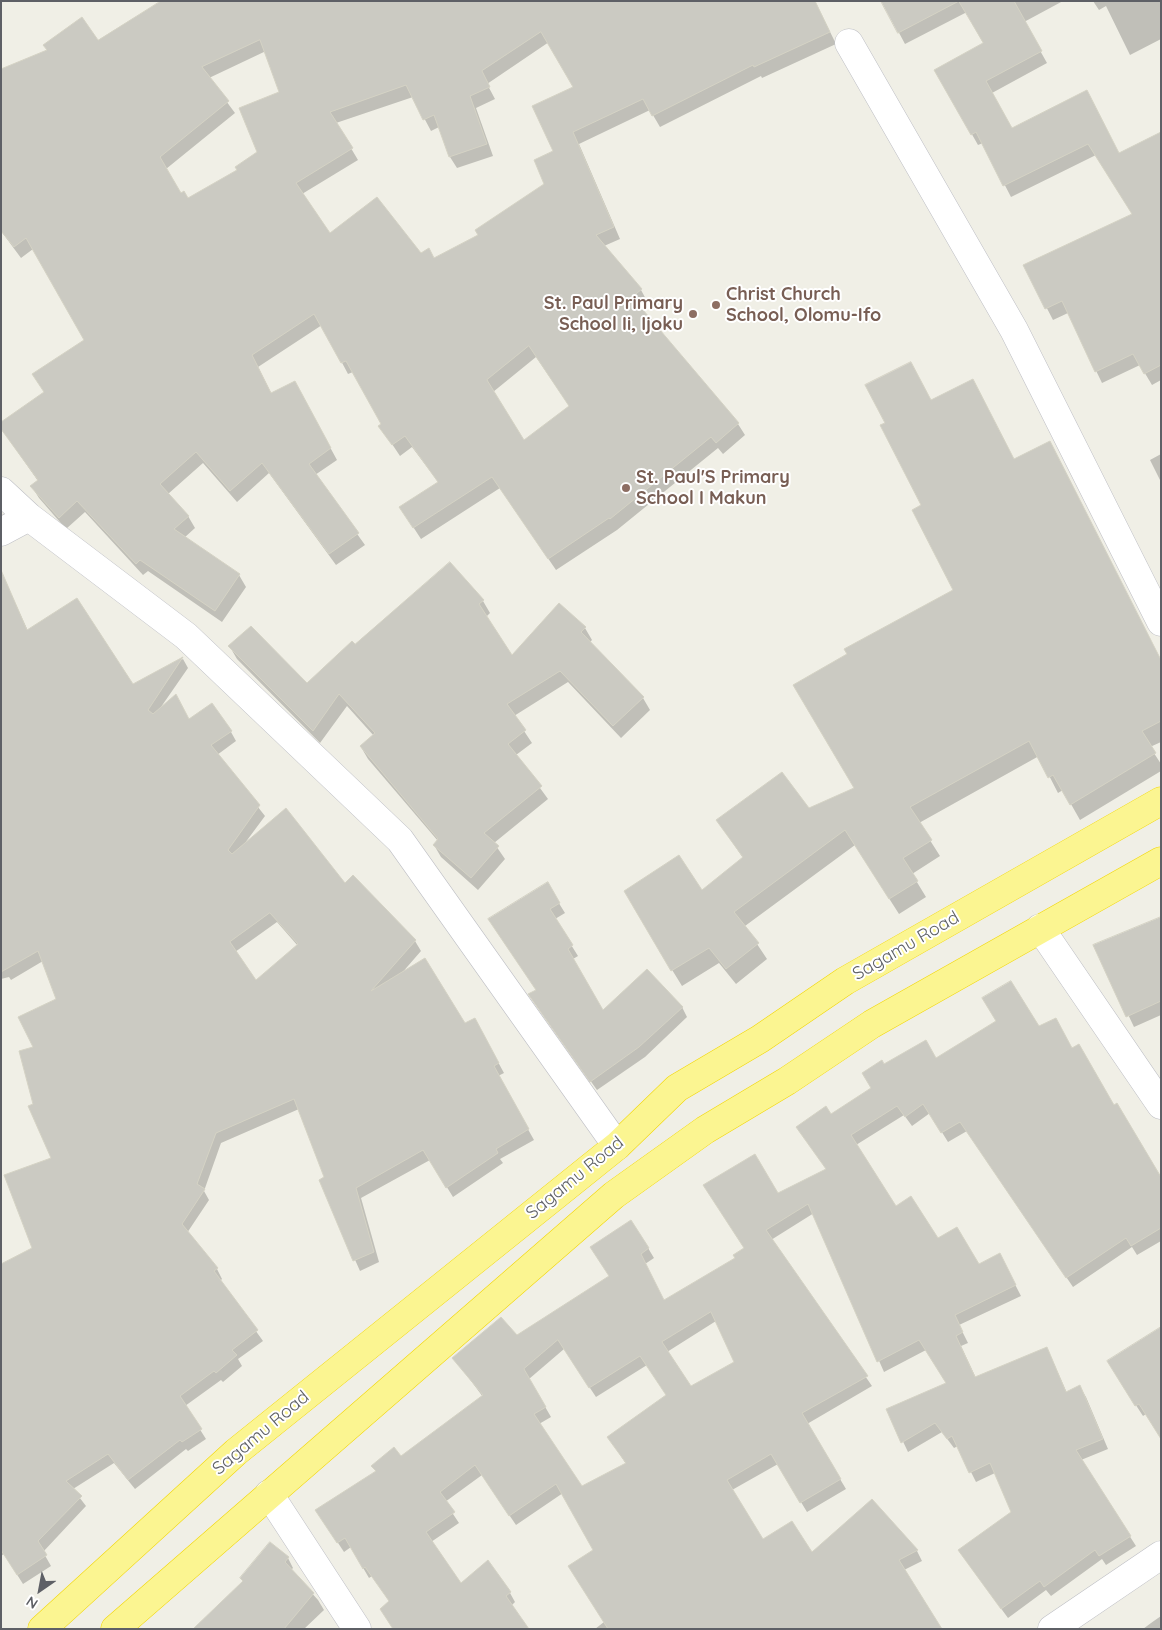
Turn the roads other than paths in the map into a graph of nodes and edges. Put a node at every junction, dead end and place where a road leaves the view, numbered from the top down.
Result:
1 (849, 43) dead end
2 (1, 491) edge
3 (29, 517) junction
4 (1, 532) edge
5 (1161, 622) edge
6 (1161, 801) edge
7 (1161, 861) edge
8 (1040, 928) junction
9 (1161, 1105) edge
10 (617, 1146) junction
11 (269, 1494) junction
12 (1161, 1555) edge
13 (42, 1629) edge
14 (115, 1629) edge
15 (357, 1629) edge
16 (1052, 1629) edge

1 - 5 street
2 - 3 street
3 - 4 street
3 - 10 street
6 - 10 highway, Sagamu Road
7 - 8 highway
8 - 9 street
8 - 11 highway
10 - 13 highway, Sagamu Road
11 - 14 highway
11 - 15 street
12 - 16 street

